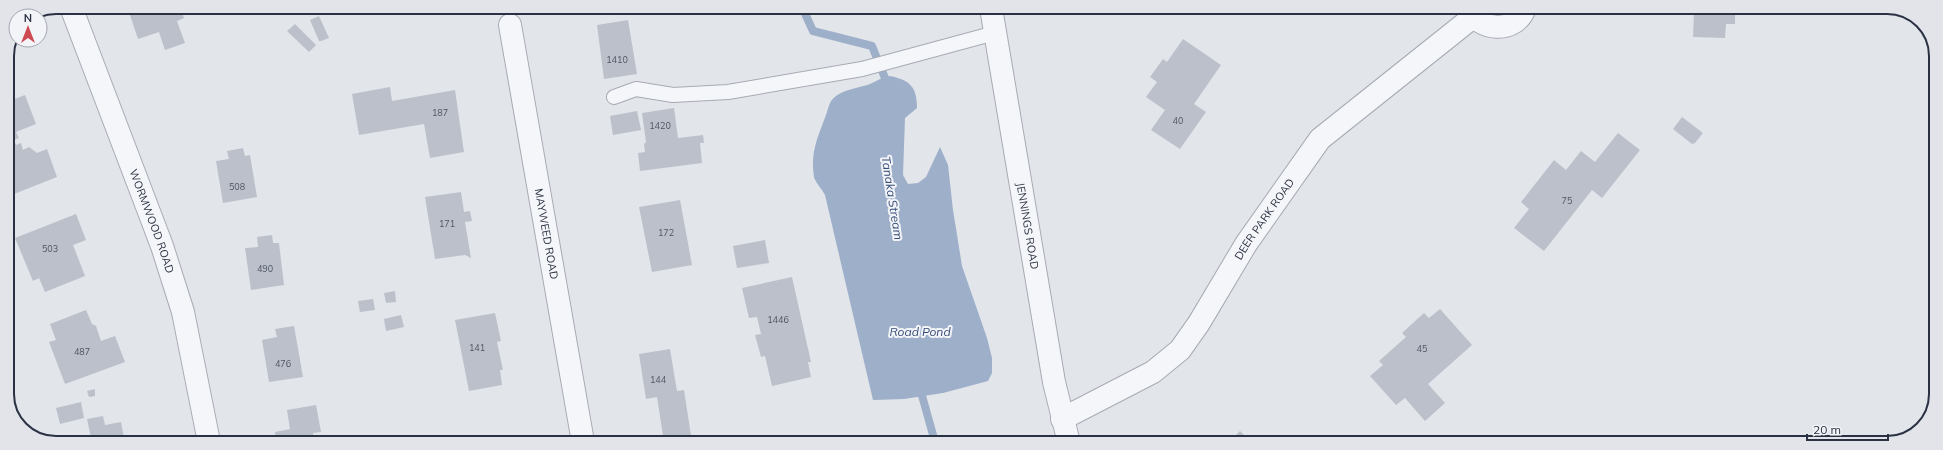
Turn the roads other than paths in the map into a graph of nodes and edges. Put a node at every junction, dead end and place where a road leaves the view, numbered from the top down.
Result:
1 (74, 14) edge
2 (992, 14) edge
3 (1469, 14) edge
4 (1471, 14) edge
5 (1521, 14) edge
6 (510, 25) dead end
7 (994, 33) junction
8 (614, 97) dead end
9 (1062, 419) junction
10 (208, 436) edge
11 (582, 436) edge
12 (1067, 436) edge

1 - 10 street, WORMWOOD ROAD
2 - 7 street, JENNINGS ROAD
3 - 9 street, DEER PARK ROAD
4 - 5 street, DEER PARK ROAD
6 - 11 street, MAYWEED ROAD
7 - 8 lane
7 - 9 street, JENNINGS ROAD
9 - 12 street, JENNINGS ROAD

